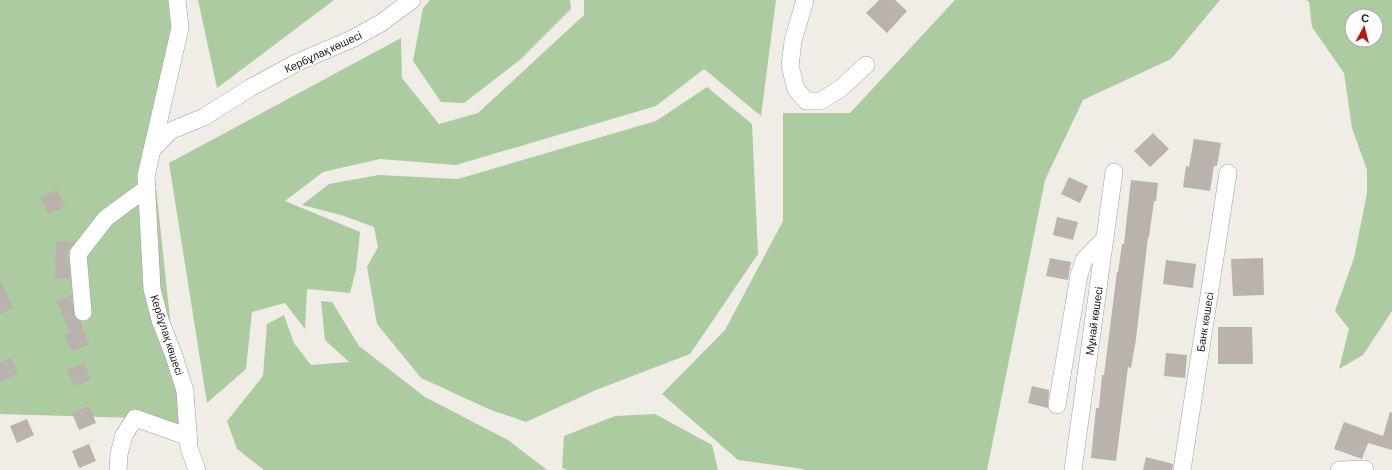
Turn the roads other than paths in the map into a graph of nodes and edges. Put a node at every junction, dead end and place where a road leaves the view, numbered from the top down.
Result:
1 (177, 0) edge
2 (412, 0) edge
3 (805, 0) edge
4 (866, 65) dead end
5 (152, 150) junction
6 (1114, 172) dead end
7 (1228, 173) dead end
8 (147, 188) junction
9 (1105, 238) junction
10 (83, 312) dead end
11 (1057, 405) dead end
12 (188, 433) junction
13 (1365, 469) dead end
14 (118, 470) edge
15 (197, 470) edge
16 (1073, 470) edge
17 (1182, 470) edge
18 (1339, 470) edge

1 - 5 street, Кербұлақ көшесі
2 - 5 street, Кербұлақ көшесі
3 - 4 street
5 - 8 street, Кербұлақ көшесі
6 - 9 street, Мұнай көшесі
7 - 17 street, Банк көшесі
8 - 10 street
8 - 12 street, Кербұлақ көшесі
9 - 11 street
9 - 16 street, Мұнай көшесі
12 - 14 street
12 - 15 street, Кербұлақ көшесі
13 - 18 street

